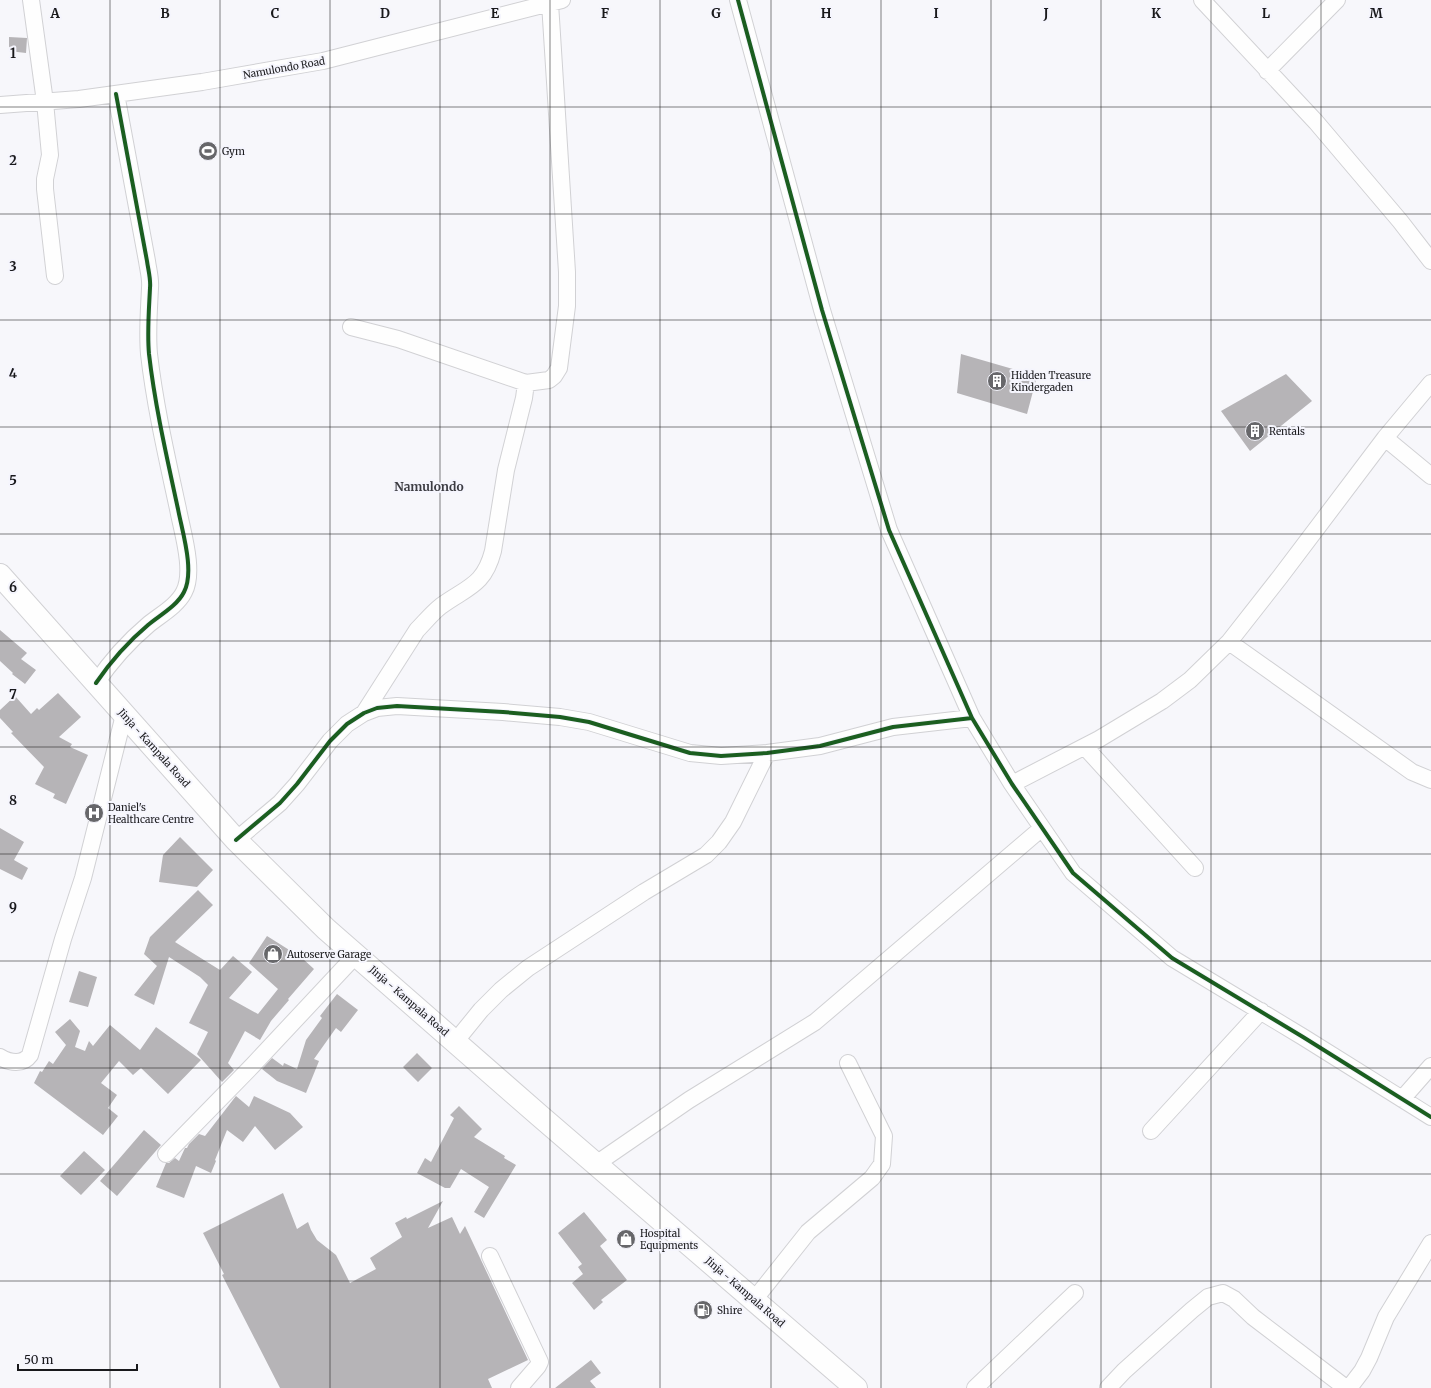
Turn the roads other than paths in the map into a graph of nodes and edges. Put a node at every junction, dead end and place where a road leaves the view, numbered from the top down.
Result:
1 (31, 0) edge
2 (738, 0) edge
3 (1202, 0) edge
4 (1337, 0) edge
5 (556, 1) edge
6 (1267, 71) junction
7 (116, 94) junction
8 (45, 102) junction
9 (0, 105) edge
10 (1431, 261) edge
11 (55, 276) dead end
12 (351, 327) dead end
13 (526, 383) junction
14 (1431, 383) edge
15 (1385, 438) junction
16 (1431, 476) edge
17 (0, 575) edge
18 (1229, 642) junction
19 (96, 683) junction
20 (364, 713) junction
21 (124, 715) junction
22 (972, 718) junction
23 (1085, 747) junction
24 (767, 754) junction
25 (1431, 780) edge
26 (1012, 784) junction
27 (1042, 828) junction
28 (236, 840) junction
29 (1195, 868) dead end
30 (356, 955) junction
31 (1261, 1011) junction
32 (454, 1042) junction
33 (0, 1058) edge
34 (848, 1063) dead end
35 (1431, 1066) edge
36 (1402, 1099) junction
37 (1431, 1117) edge
38 (1151, 1131) dead end
39 (166, 1154) dead end
40 (596, 1164) junction
41 (1431, 1243) edge
42 (490, 1256) dead end
43 (1075, 1293) dead end
44 (754, 1300) junction
45 (519, 1388) edge
46 (856, 1388) edge
47 (975, 1388) edge
48 (1108, 1388) edge
49 (1346, 1388) edge
50 (1349, 1388) edge

1 - 8 street
2 - 22 street
3 - 6 street
4 - 6 street
5 - 7 street, Namulondo Road
5 - 13 street
6 - 10 street
7 - 8 street, Namulondo Road
7 - 19 street
8 - 9 street, Namulondo Road
8 - 11 street
12 - 13 street
13 - 20 street
14 - 15 street
15 - 16 street
15 - 18 street
17 - 19 highway, Jinja - Kampala Road
18 - 23 street
18 - 25 street
19 - 21 highway, Jinja - Kampala Road
20 - 24 street
20 - 28 street
21 - 28 highway, Jinja - Kampala Road
21 - 33 street
22 - 24 street
22 - 26 street
23 - 26 street
23 - 29 street
24 - 32 street
26 - 27 street
27 - 31 street
27 - 40 street
28 - 30 highway, Jinja - Kampala Road
30 - 32 highway, Jinja - Kampala Road
30 - 39 street
31 - 36 street
31 - 38 street
32 - 40 highway, Jinja - Kampala Road
34 - 44 street
35 - 36 street
36 - 37 street
40 - 44 highway, Jinja - Kampala Road
41 - 50 street
42 - 45 street
43 - 47 street
44 - 46 highway, Jinja - Kampala Road
48 - 49 street

